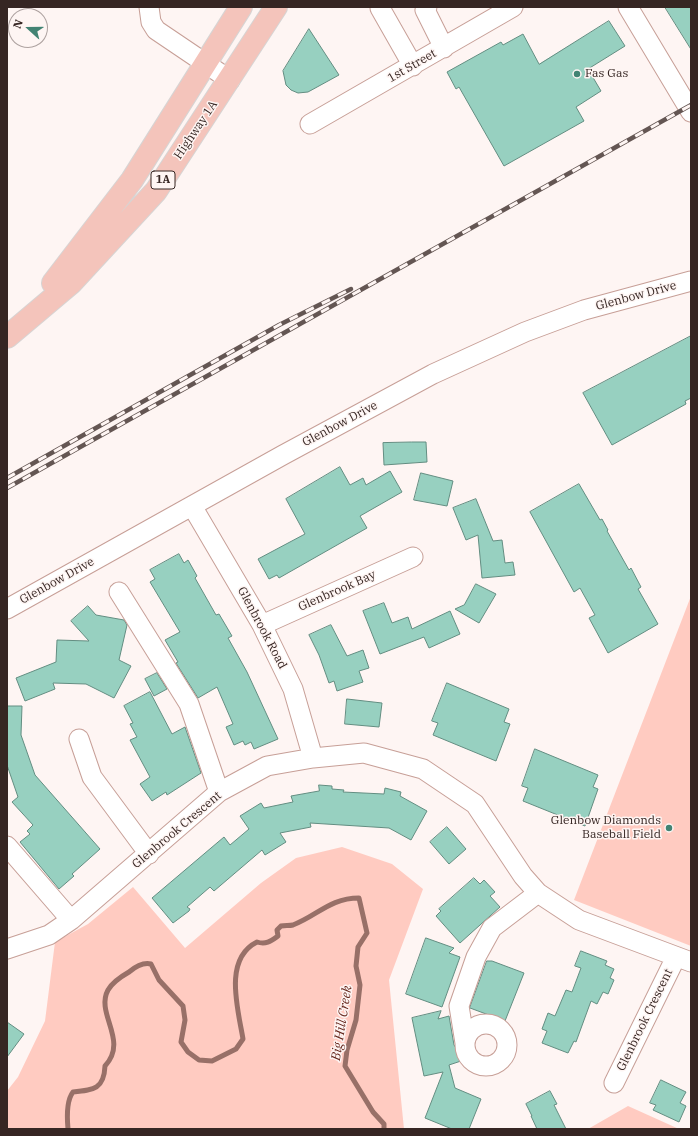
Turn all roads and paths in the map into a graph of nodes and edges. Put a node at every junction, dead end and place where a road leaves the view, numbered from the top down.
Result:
1 (148, 7) edge
2 (241, 7) edge
3 (276, 7) edge
4 (628, 7) edge
5 (380, 8) edge
6 (422, 8) edge
7 (509, 8) edge
8 (444, 48) junction
9 (205, 63) junction
10 (413, 66) junction
11 (230, 80) junction
12 (691, 112) edge
13 (310, 124) dead end
14 (691, 272) edge
15 (691, 281) edge
16 (669, 287) junction
17 (12, 333) edge
18 (192, 506) junction
19 (413, 557) dead end
20 (118, 592) dead end
21 (7, 609) edge
22 (262, 625) junction
23 (79, 740) dead end
24 (313, 758) junction
25 (219, 792) junction
26 (7, 846) edge
27 (149, 854) junction
28 (538, 893) junction
29 (71, 920) junction
30 (7, 948) edge
31 (684, 960) edge
32 (465, 1043) dead end
33 (614, 1083) dead end

1 - 9 street
2 - 9 main road, Highway 1A / 1A
3 - 11 main road, Highway 1A / 1A
4 - 12 street
5 - 10 street
6 - 8 street
7 - 8 street, 1st Street
8 - 10 street, 1st Street
9 - 11 street
9 - 17 main road, Highway 1A / 1A
10 - 13 street, 1st Street
11 - 17 main road, Highway 1A / 1A
14 - 16 street
15 - 16 street, Glenbow Drive
16 - 18 street, Glenbow Drive
18 - 21 street, Glenbow Drive
18 - 22 street, Glenbrook Road
19 - 22 street, Glenbrook Bay
20 - 25 street
22 - 24 street, Glenbrook Road
23 - 27 street
24 - 25 street, Glenbrook Crescent
24 - 28 street, Glenbrook Crescent
25 - 27 street, Glenbrook Crescent
26 - 29 street
27 - 29 street, Glenbrook Crescent
28 - 31 street, Glenbrook Crescent
28 - 32 street
29 - 30 street, Glenbrook Crescent
31 - 33 street, Glenbrook Crescent

